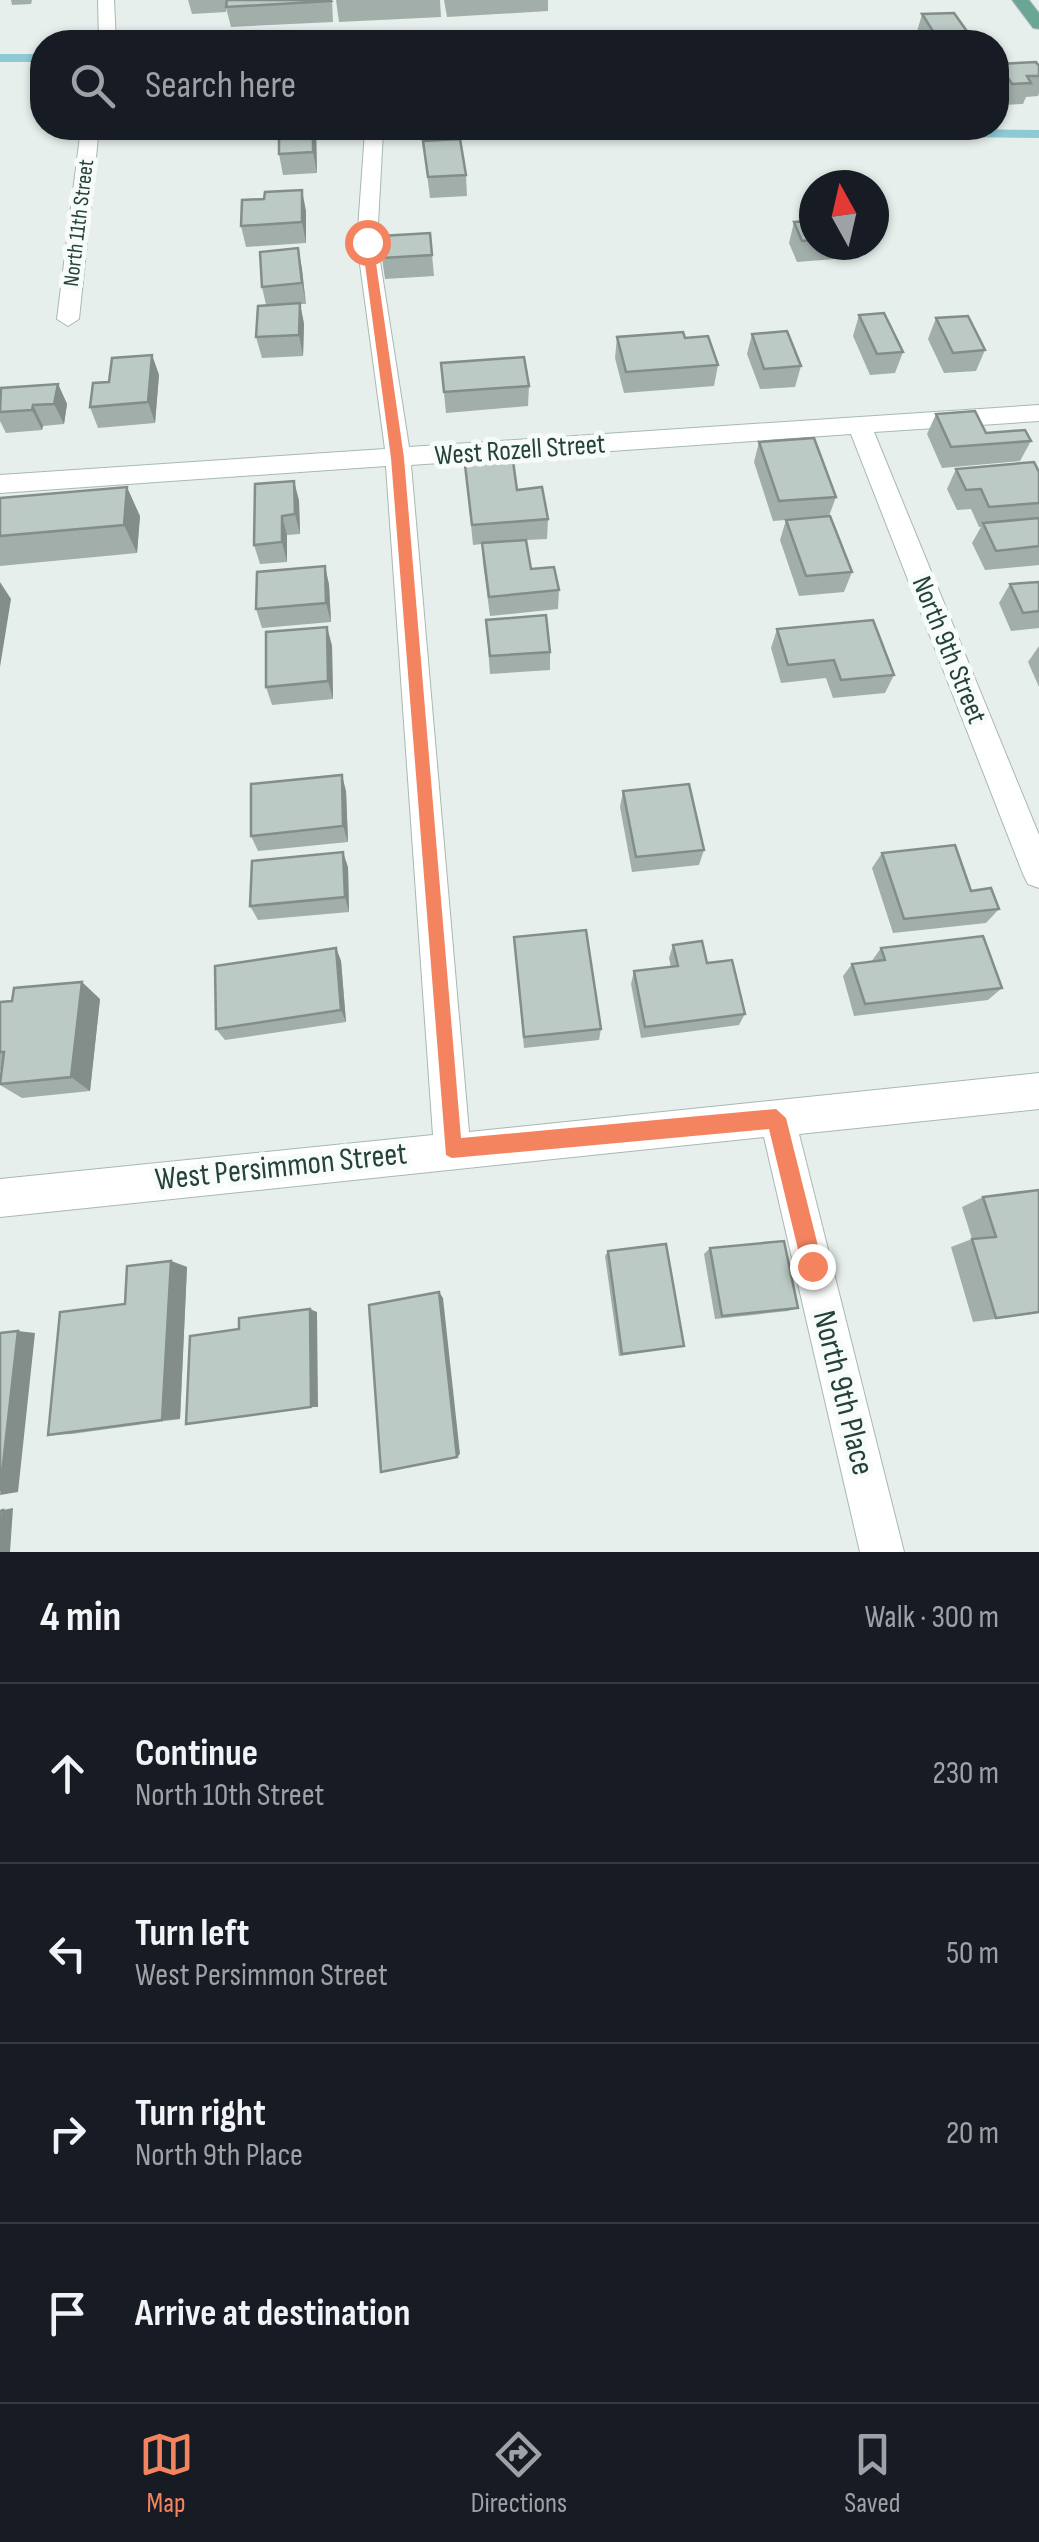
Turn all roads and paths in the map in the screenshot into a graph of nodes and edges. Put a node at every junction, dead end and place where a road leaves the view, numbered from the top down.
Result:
1 (106, 0) edge
2 (1020, 0) edge
3 (1039, 24) edge
4 (107, 30) edge
5 (89, 140) edge
6 (373, 140) edge
7 (68, 319) dead end
8 (1039, 413) edge
9 (860, 427) junction
10 (398, 458) junction
11 (0, 484) edge
12 (1039, 874) edge
13 (1039, 1090) edge
14 (776, 1118) junction
15 (452, 1148) junction
16 (0, 1198) edge
17 (882, 1552) edge

1 - 4 street
2 - 3 main road
5 - 7 street, North 11th Street
6 - 10 street
8 - 9 street, West Rozell Street
9 - 10 street, West Rozell Street
9 - 12 street, North 9th Street
10 - 11 street, West Rozell Street
10 - 15 street
13 - 14 street, West Persimmon Street
14 - 15 street, West Persimmon Street
14 - 17 street, North 9th Place
15 - 16 street, West Persimmon Street

